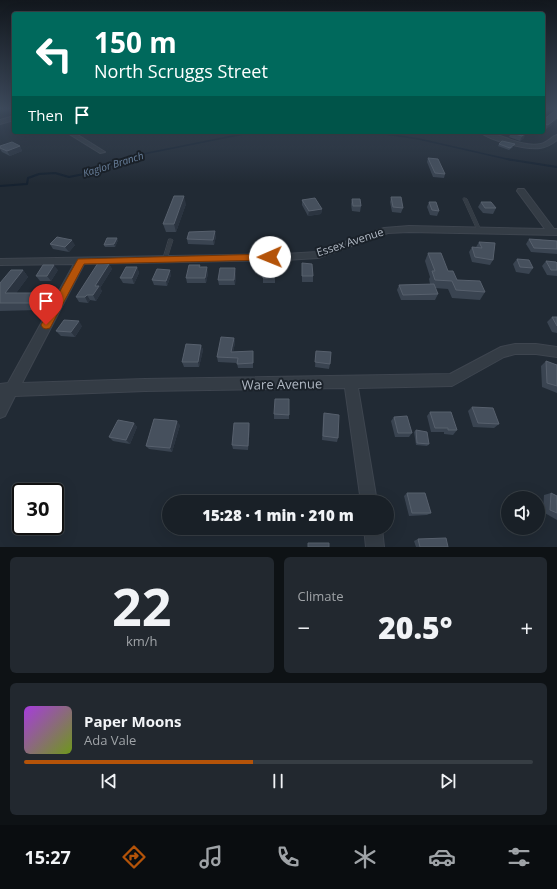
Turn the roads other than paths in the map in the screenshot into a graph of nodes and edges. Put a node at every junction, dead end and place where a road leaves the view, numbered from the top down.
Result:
1 (71, 134) edge
2 (489, 134) edge
3 (557, 137) edge
4 (102, 152) dead end
5 (521, 191) dead end
6 (465, 199) dead end
7 (479, 230) junction
8 (554, 231) edge
9 (171, 240) dead end
10 (165, 259) junction
11 (81, 261) junction
12 (0, 262) edge
13 (557, 352) edge
14 (351, 383) junction
15 (6, 390) edge
16 (0, 411) edge
17 (368, 495) edge
18 (374, 535) edge
19 (376, 547) edge

1 - 4 street
2 - 3 street
5 - 8 street
6 - 7 lane
7 - 8 street, Essex Avenue
7 - 10 street, Essex Avenue
9 - 10 lane
10 - 11 street, Essex Avenue
11 - 12 street, Essex Avenue
11 - 15 street
13 - 14 street, Ware Avenue
14 - 15 street, Ware Avenue
14 - 17 street
15 - 16 street
18 - 19 street

